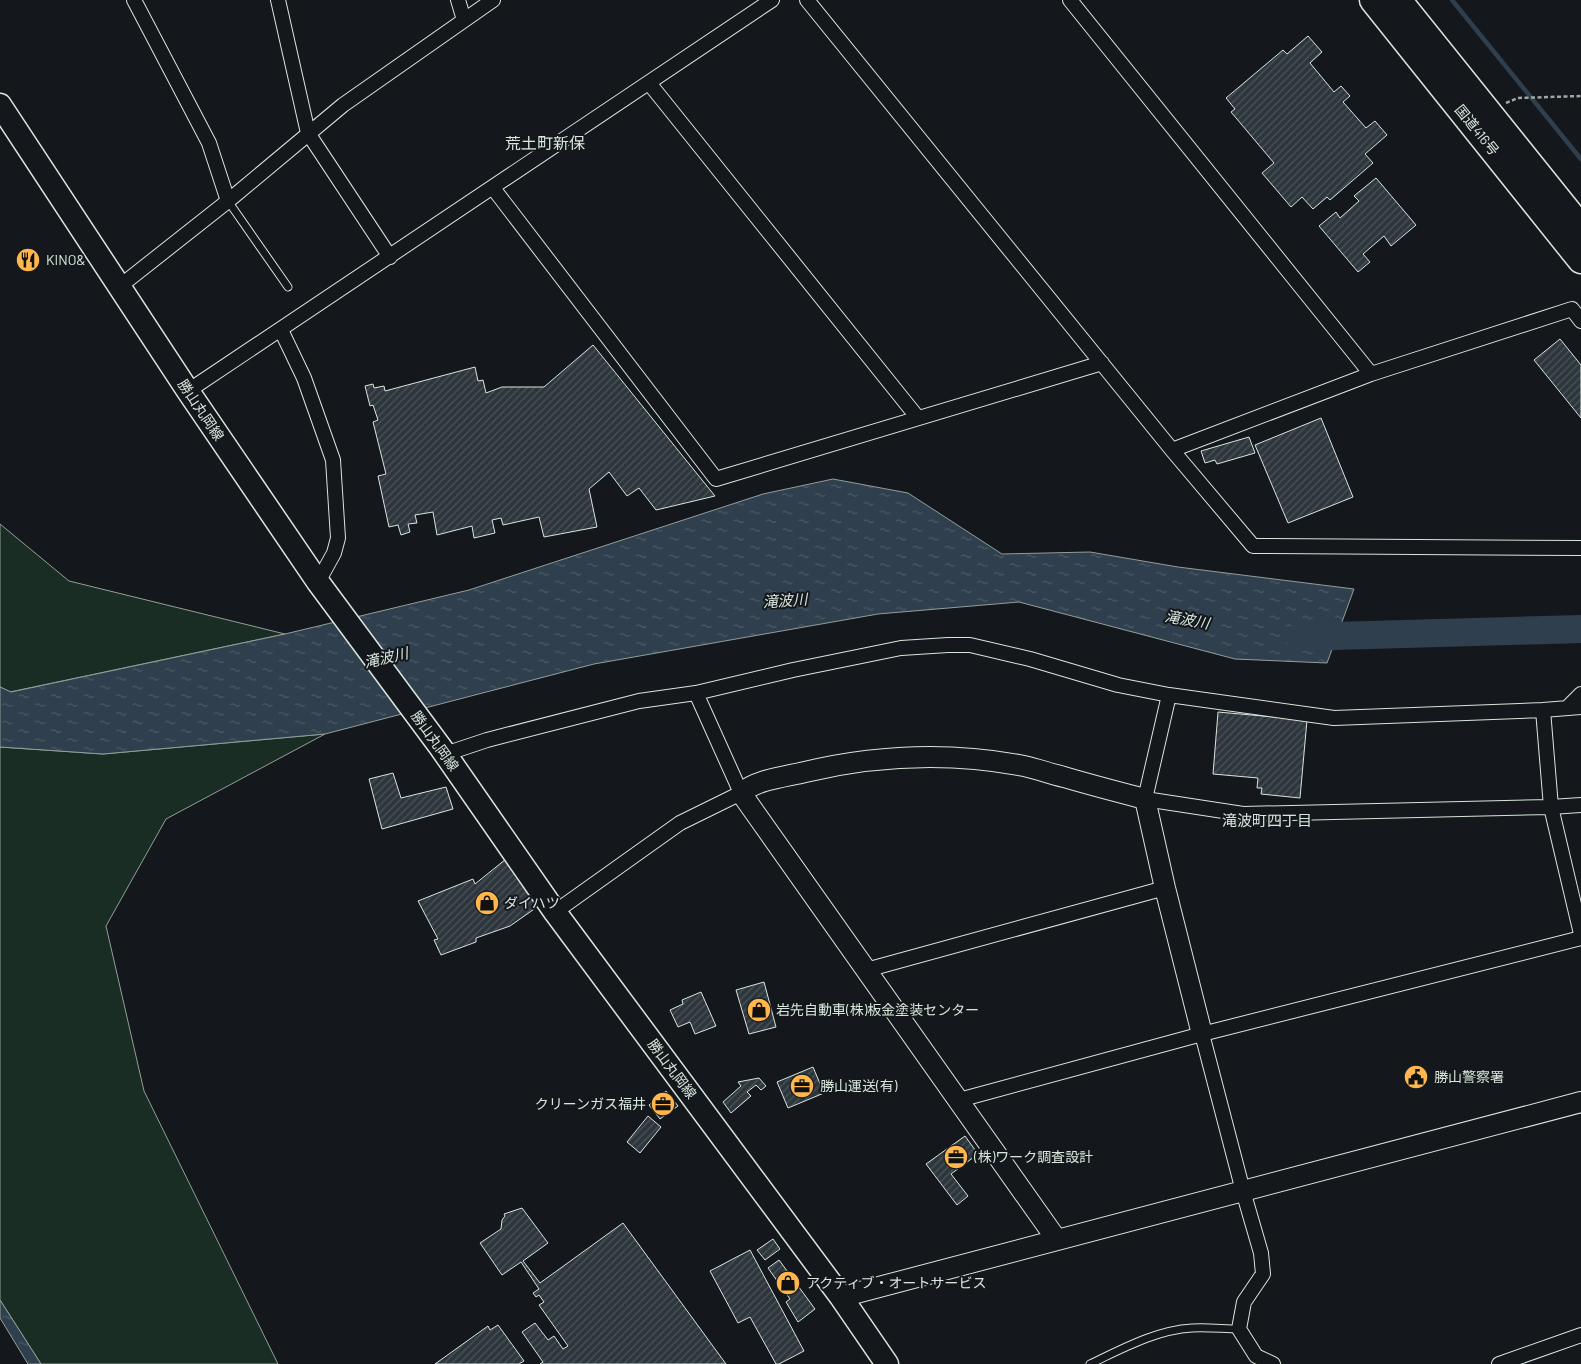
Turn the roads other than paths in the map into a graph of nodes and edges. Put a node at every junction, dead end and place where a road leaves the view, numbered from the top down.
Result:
1 (134, 0) edge
2 (278, 0) edge
3 (458, 0) edge
4 (493, 0) edge
5 (772, 0) edge
6 (807, 0) edge
7 (1070, 0) edge
8 (1373, 0) edge
9 (1398, 0) edge
10 (464, 20) junction
11 (649, 83) junction
12 (0, 105) edge
13 (308, 133) junction
14 (493, 188) junction
15 (228, 201) junction
16 (1581, 228) edge
17 (390, 257) junction
18 (1581, 260) edge
19 (119, 287) junction
20 (288, 287) dead end
21 (1581, 321) edge
22 (281, 330) junction
23 (1102, 363) junction
24 (1370, 374) junction
25 (188, 391) junction
26 (918, 418) junction
27 (1172, 450) junction
28 (1581, 548) edge
29 (318, 582) junction
30 (696, 693) junction
31 (1581, 694) edge
32 (1169, 695) junction
33 (1581, 707) edge
34 (1567, 708) junction
35 (1543, 710) junction
36 (443, 751) junction
37 (741, 793) junction
38 (1145, 799) junction
39 (1581, 805) edge
40 (1551, 807) junction
41 (1165, 888) junction
42 (555, 912) junction
43 (1581, 934) edge
44 (1581, 938) edge
45 (866, 970) junction
46 (1202, 1034) junction
47 (959, 1100) junction
48 (1581, 1102) edge
49 (1243, 1191) junction
50 (1057, 1240) junction
51 (841, 1297) junction
52 (1239, 1329) junction
53 (1581, 1335) edge
54 (887, 1364) edge
55 (1090, 1364) edge
56 (1273, 1364) edge
57 (1499, 1364) edge

1 - 15 street
2 - 13 street
3 - 10 street
4 - 10 street
5 - 11 street
6 - 23 street
7 - 24 street
8 - 18 highway, 国道416号
9 - 16 highway, 国道416号
10 - 13 street
11 - 14 street
11 - 26 street
12 - 19 main road, 勝山丸岡線
13 - 15 street
13 - 17 street
14 - 17 street
14 - 26 street
15 - 19 street
15 - 20 lane
17 - 22 street
19 - 25 main road, 勝山丸岡線
21 - 24 street
22 - 25 street
22 - 29 street
23 - 26 street
23 - 27 street
24 - 27 street
25 - 29 main road, 勝山丸岡線
27 - 28 street
29 - 36 main road, 勝山丸岡線
30 - 32 street
30 - 36 street
30 - 37 street
31 - 34 street
32 - 35 street
32 - 38 street
33 - 34 street
34 - 35 street
35 - 40 street
36 - 42 main road, 勝山丸岡線
37 - 38 street
37 - 42 street
37 - 45 street
38 - 40 street
38 - 41 street
39 - 40 street
40 - 43 street
41 - 45 street
41 - 46 street
42 - 51 main road, 勝山丸岡線
44 - 46 street
45 - 47 street
46 - 47 street
46 - 49 street
47 - 50 street
48 - 49 street
49 - 50 street
49 - 52 street
50 - 51 street
51 - 54 main road, 勝山丸岡線
52 - 55 lane
52 - 56 street
53 - 57 street

